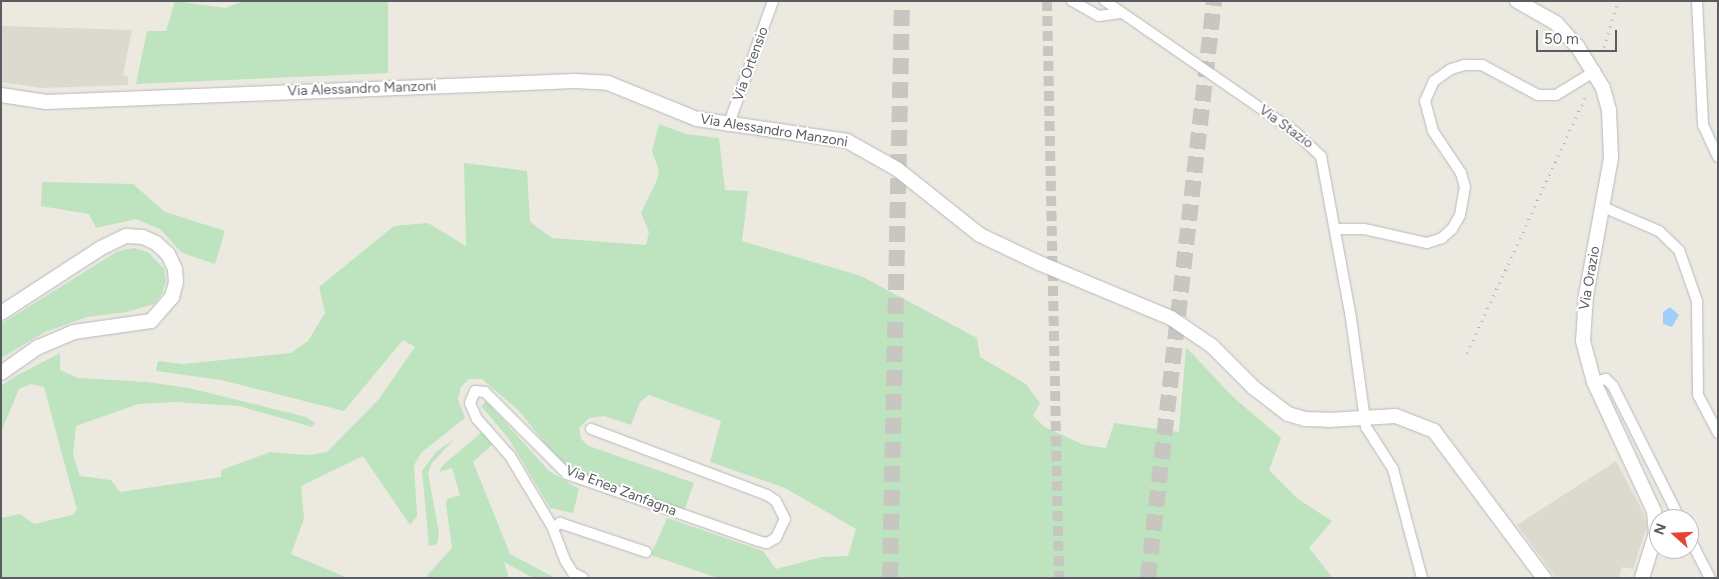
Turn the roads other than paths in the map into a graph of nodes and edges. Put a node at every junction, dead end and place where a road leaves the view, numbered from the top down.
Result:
1 (773, 1) edge
2 (1072, 1) edge
3 (1105, 1) edge
4 (1517, 1) edge
5 (1698, 1) edge
6 (1120, 13) junction
7 (1595, 71) junction
8 (1, 95) edge
9 (728, 126) junction
10 (1718, 157) edge
11 (1603, 207) junction
12 (1337, 229) junction
13 (1, 313) edge
14 (1, 373) edge
15 (1594, 382) junction
16 (1365, 416) junction
17 (591, 429) dead end
18 (1718, 433) edge
19 (1675, 509) edge
20 (552, 528) junction
21 (646, 552) dead end
22 (1699, 557) edge
23 (583, 578) edge
24 (1422, 578) edge
25 (1544, 578) edge
26 (1642, 578) edge
27 (1710, 578) edge

1 - 9 street, Via Ortensio
2 - 6 street
3 - 6 street, Via Stazio
4 - 7 street, Via Orazio
5 - 10 street
6 - 12 street, Via Stazio
7 - 11 street, Via Orazio
7 - 12 street
8 - 9 street, Via Alessandro Manzoni
9 - 16 street, Via Alessandro Manzoni
11 - 15 street, Via Orazio
11 - 18 street
12 - 16 street, Via Stazio
13 - 14 street
15 - 19 street
15 - 26 street, Via Orazio
16 - 24 street, Via Stazio
16 - 25 street, Via Alessandro Manzoni
17 - 20 street, Via Enea Zanfagna
20 - 21 street
20 - 23 street, Via Enea Zanfagna
22 - 27 street

